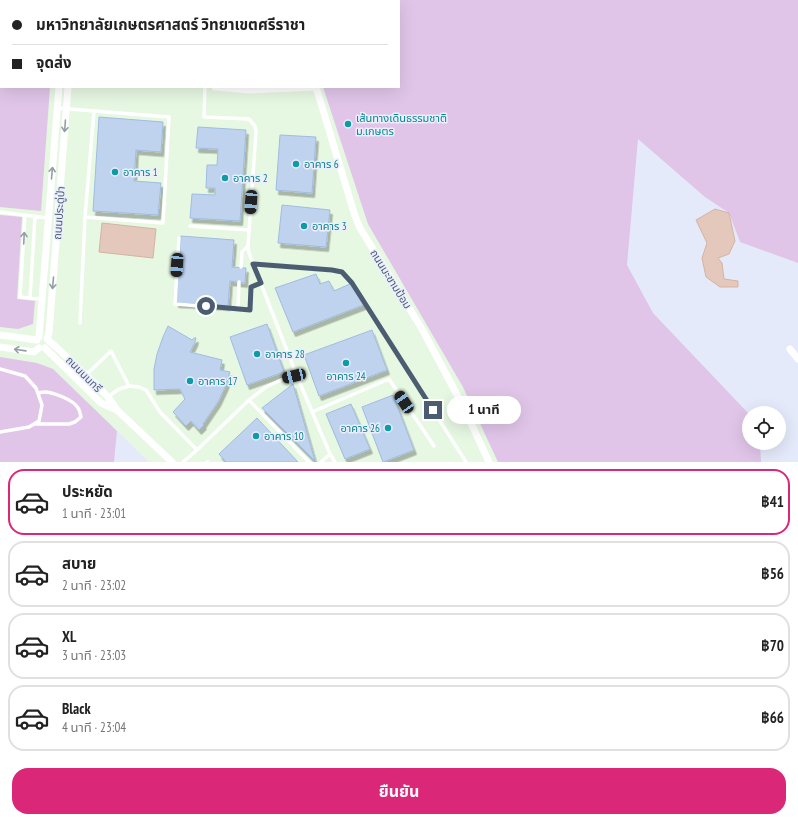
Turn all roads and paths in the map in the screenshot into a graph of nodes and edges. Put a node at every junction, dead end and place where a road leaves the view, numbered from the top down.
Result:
1 (59, 88) edge
2 (68, 88) edge
3 (205, 88) edge
4 (227, 88) edge
5 (294, 88) edge
6 (316, 88) edge
7 (57, 108) junction
8 (67, 108) junction
9 (94, 111) junction
10 (0, 212) edge
11 (25, 215) junction
12 (35, 217) junction
13 (85, 217) junction
14 (48, 218) junction
15 (190, 226) dead end
16 (249, 230) junction
17 (179, 238) dead end
18 (248, 246) junction
19 (253, 264) junction
20 (44, 265) junction
21 (55, 265) junction
22 (241, 267) dead end
23 (239, 282) dead end
24 (261, 283) junction
25 (30, 298) junction
26 (42, 299) junction
27 (238, 309) junction
28 (80, 323) dead end
29 (0, 335) edge
30 (38, 339) junction
31 (48, 340) junction
32 (0, 347) edge
33 (42, 348) junction
34 (790, 349) dead end
35 (798, 359) edge
36 (0, 369) edge
37 (86, 375) junction
38 (297, 376) junction
39 (129, 386) junction
40 (38, 393) junction
41 (108, 398) junction
42 (249, 400) junction
43 (117, 410) junction
44 (312, 412) junction
45 (34, 424) junction
46 (0, 432) edge
47 (434, 446) dead end
48 (197, 450) junction
49 (330, 454) junction
50 (172, 462) edge
51 (183, 462) edge
52 (309, 462) edge
53 (321, 462) edge
54 (335, 462) edge
55 (466, 462) edge
56 (489, 462) edge

1 - 7 street, ถนนประดู่ป่า
2 - 8 street, ถนนประดู่ป่า
3 - 16 lane
4 - 5 street
6 - 56 street, ถนนมะขามป้อม
7 - 8 lane
14 -> 7 street, ถนนประดู่ป่า
8 - 9 lane
8 -> 21 street, ถนนประดู่ป่า
9 - 13 lane
9 - 13 lane
10 - 11 lane
11 - 12 lane
25 -> 11 lane
12 - 14 lane
12 - 25 lane
13 - 28 lane
14 - 20 street, ถนนประดู่ป่า
15 - 16 lane
16 - 18 lane
17 - 27 lane
18 - 19 lane
18 - 22 lane
19 - 24 lane
19 - 55 lane
20 - 21 lane
20 - 26 street, ถนนประดู่ป่า
21 -> 31 street, ถนนประดู่ป่า
23 - 27 lane
24 - 27 lane
24 - 38 lane
25 - 26 lane
26 - 30 street, ถนนประดู่ป่า
29 - 30 street
30 - 31 street
30 - 33 street
31 - 33 street
31 - 37 street, ถนนนนทรี
33 -> 32 street
33 - 43 street, ถนนนนทรี
34 - 35 street
36 - 40 lane
37 - 39 lane
37 - 41 street, ถนนนนทรี
38 - 42 lane
38 - 44 lane
39 - 41 lane
39 - 48 lane
40 - 45 lane
40 - 45 lane
41 - 43 street, ถนนนนทรี
42 - 48 lane
42 - 52 lane
43 - 50 street, ถนนนนทรี
44 - 47 lane
44 - 49 lane
45 - 46 lane
48 - 51 lane
49 - 53 lane
49 - 54 lane

